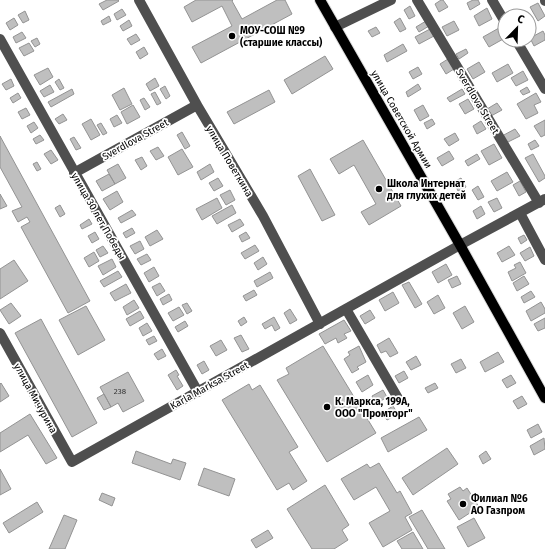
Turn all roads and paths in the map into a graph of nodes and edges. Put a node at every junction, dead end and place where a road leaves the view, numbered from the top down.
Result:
1 (139, 0) edge
2 (320, 0) edge
3 (391, 0) edge
4 (417, 0) edge
5 (335, 27) junction
6 (0, 39) edge
7 (521, 48) edge
8 (545, 90) edge
9 (197, 105) junction
10 (74, 173) junction
11 (542, 201) edge
12 (520, 213) junction
13 (460, 245) junction
14 (545, 260) edge
15 (346, 308) junction
16 (320, 324) junction
17 (0, 333) edge
18 (198, 392) junction
19 (545, 398) edge
20 (399, 400) dead end
21 (72, 462) joint

1 - 9 street, улица Поветкина
2 - 5 main road, улица Советской Армии
3 - 5 street
4 - 11 street, Sverdlova Street
5 - 13 main road, улица Советской Армии
6 - 10 street, улица 30 лет Победы
7 - 8 street
9 - 10 street, Sverdlova Street
9 - 16 street, улица Поветкина
10 - 18 street, улица 30 лет Победы
11 - 12 street, Karla Marksa Street
12 - 13 street, Karla Marksa Street
12 - 14 street
13 - 15 street, Karla Marksa Street
13 - 19 main road, улица Советской Армии
15 - 16 street, Karla Marksa Street
15 - 20 street
16 - 18 street, Karla Marksa Street
17 - 21 street, улица Мичурина
18 - 21 street, Karla Marksa Street

